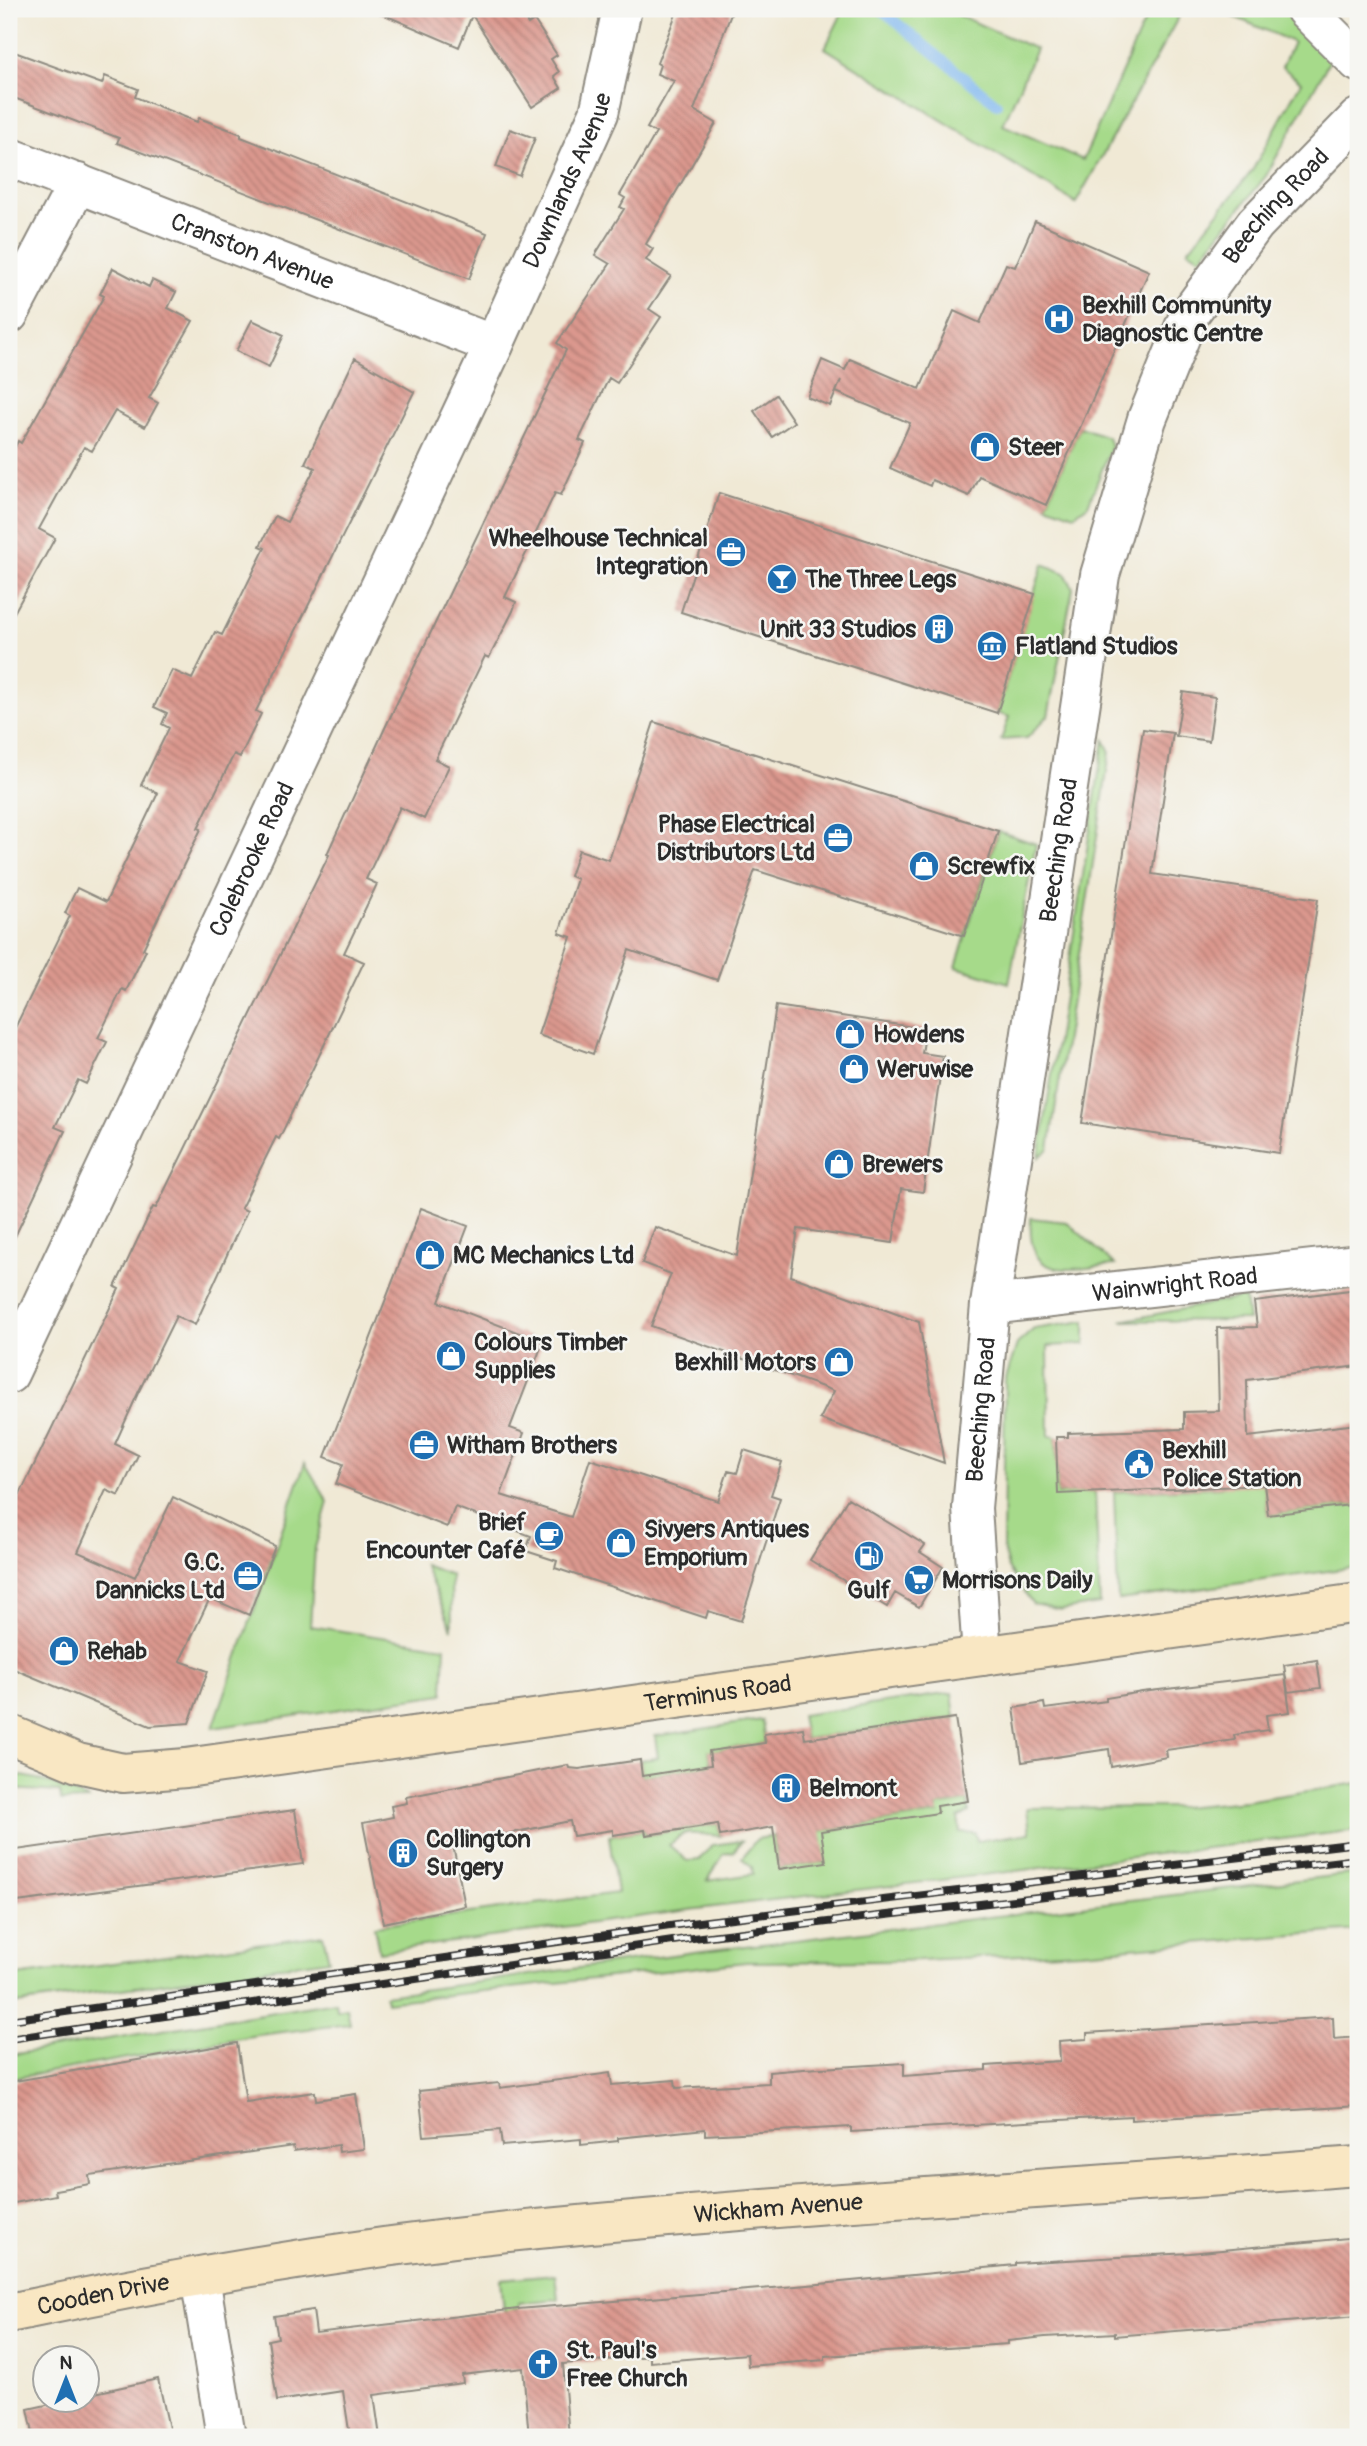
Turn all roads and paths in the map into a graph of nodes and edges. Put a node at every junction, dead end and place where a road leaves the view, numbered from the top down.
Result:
1 (622, 9) edge
2 (1305, 9) edge
3 (1358, 62) edge
4 (1358, 118) edge
5 (9, 157) edge
6 (78, 183) junction
7 (9, 314) edge
8 (494, 345) junction
9 (1358, 1264) edge
10 (990, 1305) junction
11 (9, 1374) edge
12 (1358, 1603) edge
13 (982, 1656) junction
14 (9, 1734) edge
15 (1358, 2166) edge
16 (200, 2277) junction
17 (9, 2312) edge
18 (226, 2437) edge

1 - 8 street, Downlands Avenue
2 - 3 street
4 - 10 street, Beeching Road
5 - 6 street, Cranston Avenue
6 - 7 street
6 - 8 street, Cranston Avenue
8 - 11 street, Colebrooke Road
9 - 10 street, Wainwright Road
10 - 13 street, Beeching Road
12 - 13 main road, Terminus Road
13 - 14 main road, Terminus Road
15 - 16 main road, Wickham Avenue
16 - 17 main road, Cooden Drive
16 - 18 street

